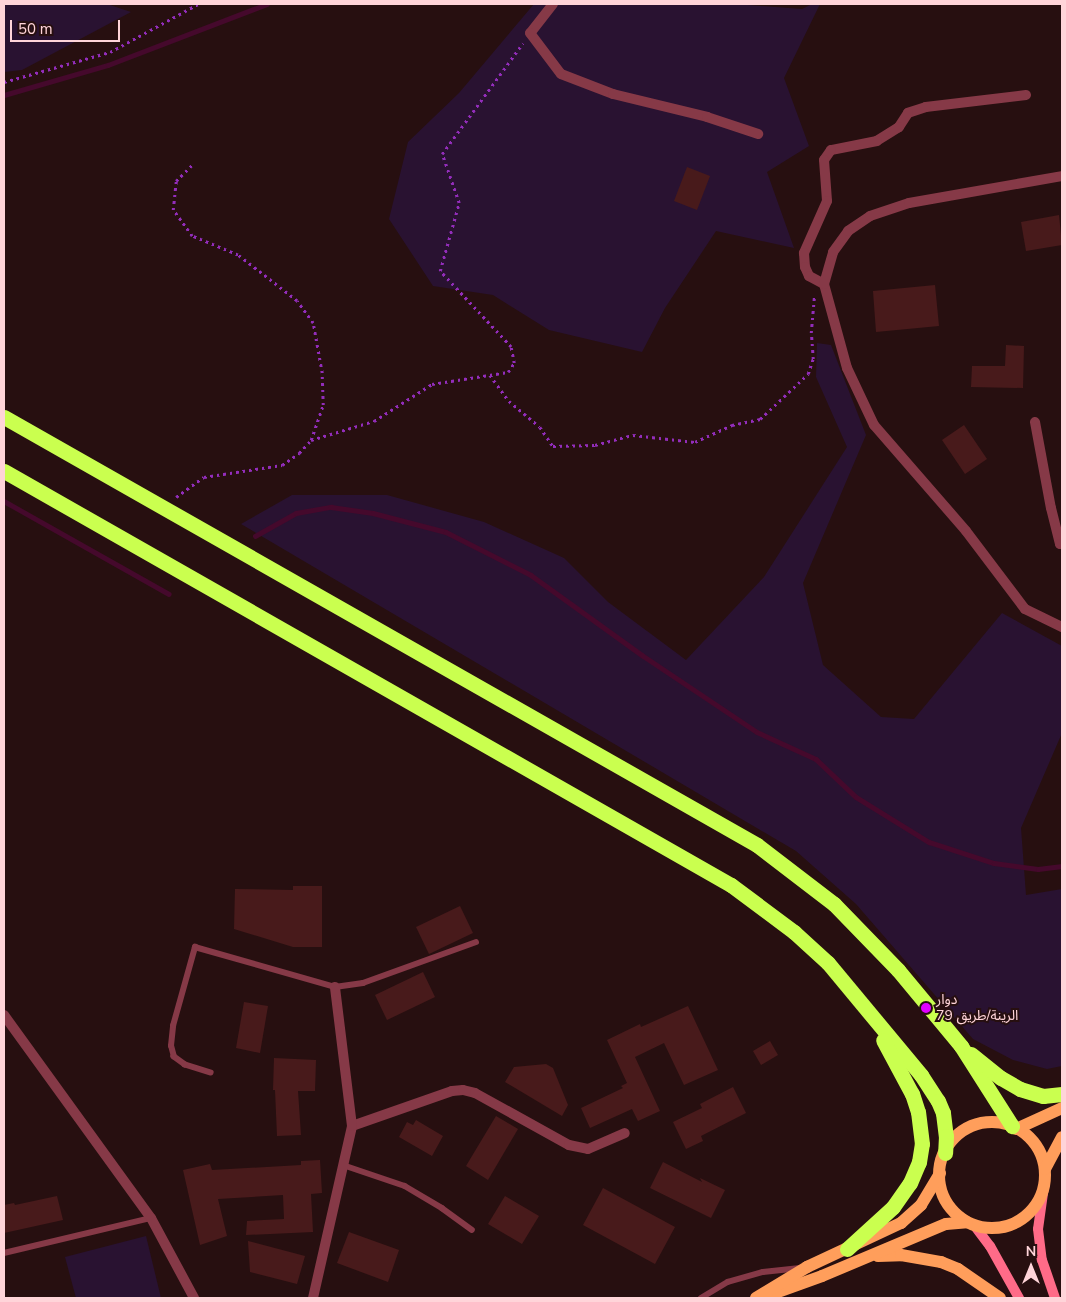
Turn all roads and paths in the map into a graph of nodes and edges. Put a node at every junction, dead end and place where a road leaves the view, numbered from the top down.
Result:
1 (198, 4) edge
2 (553, 4) edge
3 (530, 34) junction
4 (4, 82) edge
5 (1026, 94) dead end
6 (758, 134) dead end
7 (194, 163) dead end
8 (1062, 176) edge
9 (820, 283) junction
10 (490, 375) junction
11 (4, 417) edge
12 (1035, 422) dead end
13 (311, 440) junction
14 (4, 471) edge
15 (163, 507) junction
16 (1062, 544) edge
17 (1062, 626) edge
18 (476, 942) dead end
19 (335, 987) junction
20 (870, 1014) junction
21 (4, 1015) edge
22 (961, 1046) junction
23 (211, 1073) dead end
24 (1062, 1094) edge
25 (1062, 1108) edge
26 (352, 1126) junction
27 (1014, 1128) junction
28 (625, 1133) dead end
29 (1062, 1137) edge
30 (945, 1153) junction
31 (343, 1165) junction
32 (1045, 1169) junction
33 (940, 1173) junction
34 (1044, 1186) junction
35 (151, 1218) junction
36 (971, 1223) junction
37 (472, 1230) dead end
38 (847, 1249) junction
39 (4, 1253) edge
40 (864, 1258) junction
41 (807, 1267) junction
42 (194, 1298) edge
43 (313, 1298) edge
44 (701, 1298) edge
45 (756, 1298) edge
46 (760, 1298) edge
47 (1000, 1298) edge
48 (1019, 1298) edge
49 (1055, 1298) edge

1 - 4 path
2 - 3 street
3 - 6 street
3 - 10 path
5 - 9 street
7 - 13 path
8 - 9 street
9 - 10 path
9 - 17 street
10 - 13 path
11 - 15 highway
12 - 16 street
13 - 15 path
14 - 20 highway
15 - 22 highway
18 - 19 lane
19 - 23 lane
19 - 26 street
20 - 30 highway
20 - 38 highway
21 - 35 street
22 - 24 highway
22 - 27 highway
25 - 27 main road
26 - 28 street
26 - 31 street
27 - 30 main road
27 - 32 main road
29 - 32 main road
30 - 33 main road
31 - 37 lane
31 - 43 street
32 - 34 main road
33 - 36 main road
33 - 38 main road
34 - 36 main road
34 - 49 main road
35 - 39 lane
35 - 42 street
36 - 40 main road
36 - 48 main road
38 - 41 main road
40 - 46 main road
40 - 47 main road
41 - 44 lane
41 - 45 main road

